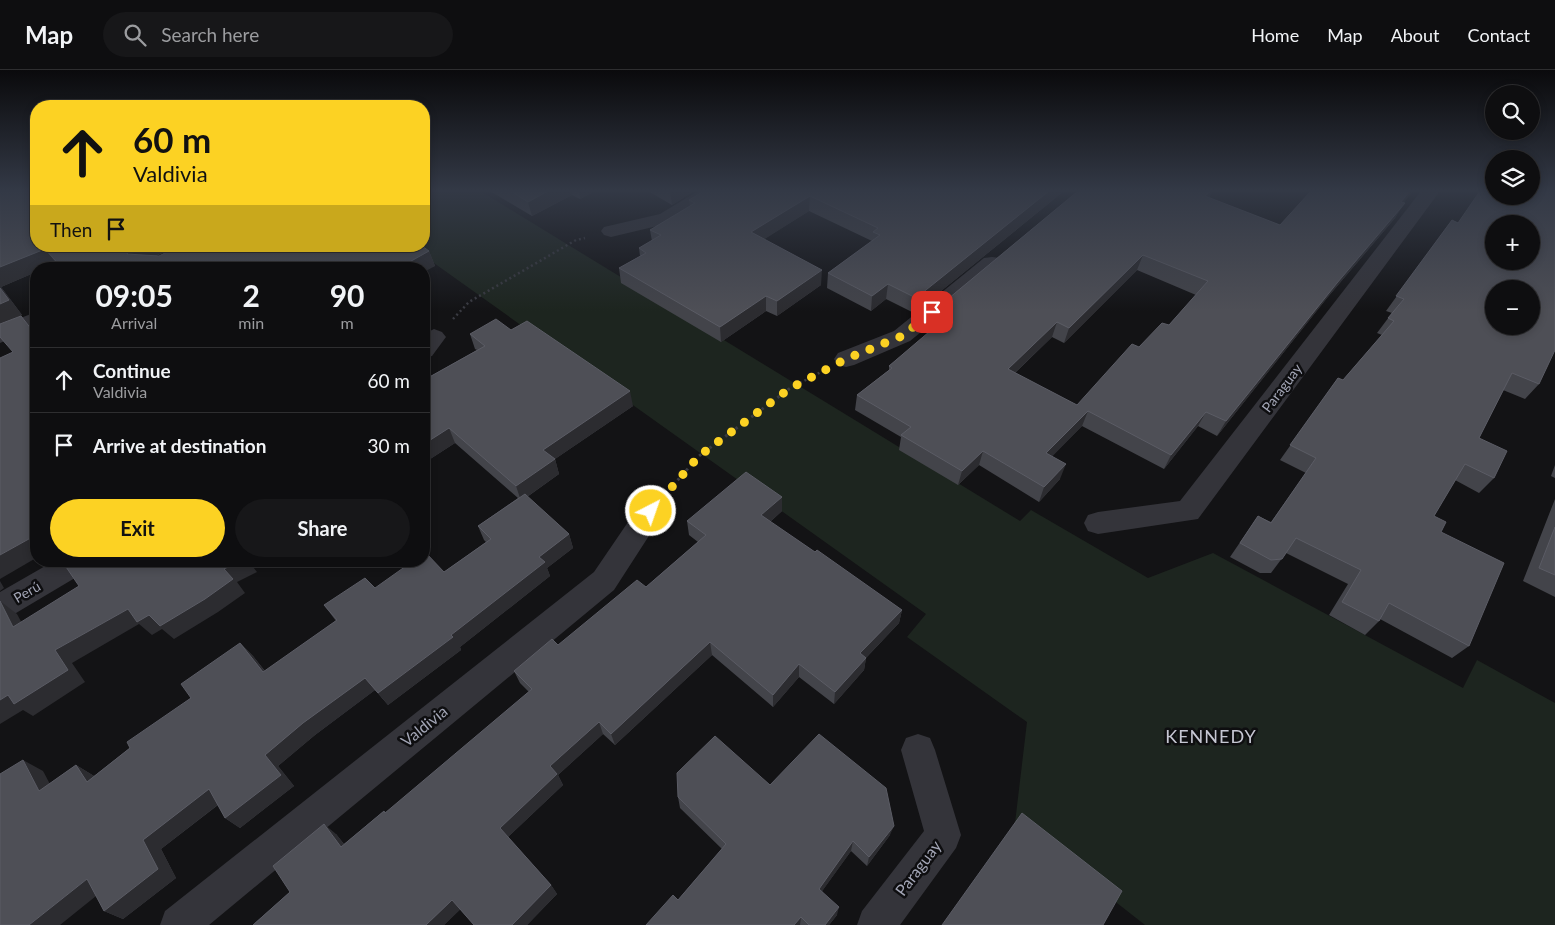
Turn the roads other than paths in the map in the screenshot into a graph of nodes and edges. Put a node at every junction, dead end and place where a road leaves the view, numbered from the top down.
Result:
1 (1401, 231) edge
2 (1011, 248) edge
3 (30, 322) edge
4 (0, 335) edge
5 (846, 359) road end
6 (651, 511) road end
7 (1098, 523) dead end
8 (70, 567) edge
9 (0, 607) edge
10 (918, 750) dead end
11 (179, 925) edge
12 (876, 925) edge

1 - 7 street, Paraguay
2 - 5 street
3 - 4 street
6 - 11 street, Valdivia
8 - 9 street, Perú
10 - 12 street, Paraguay

